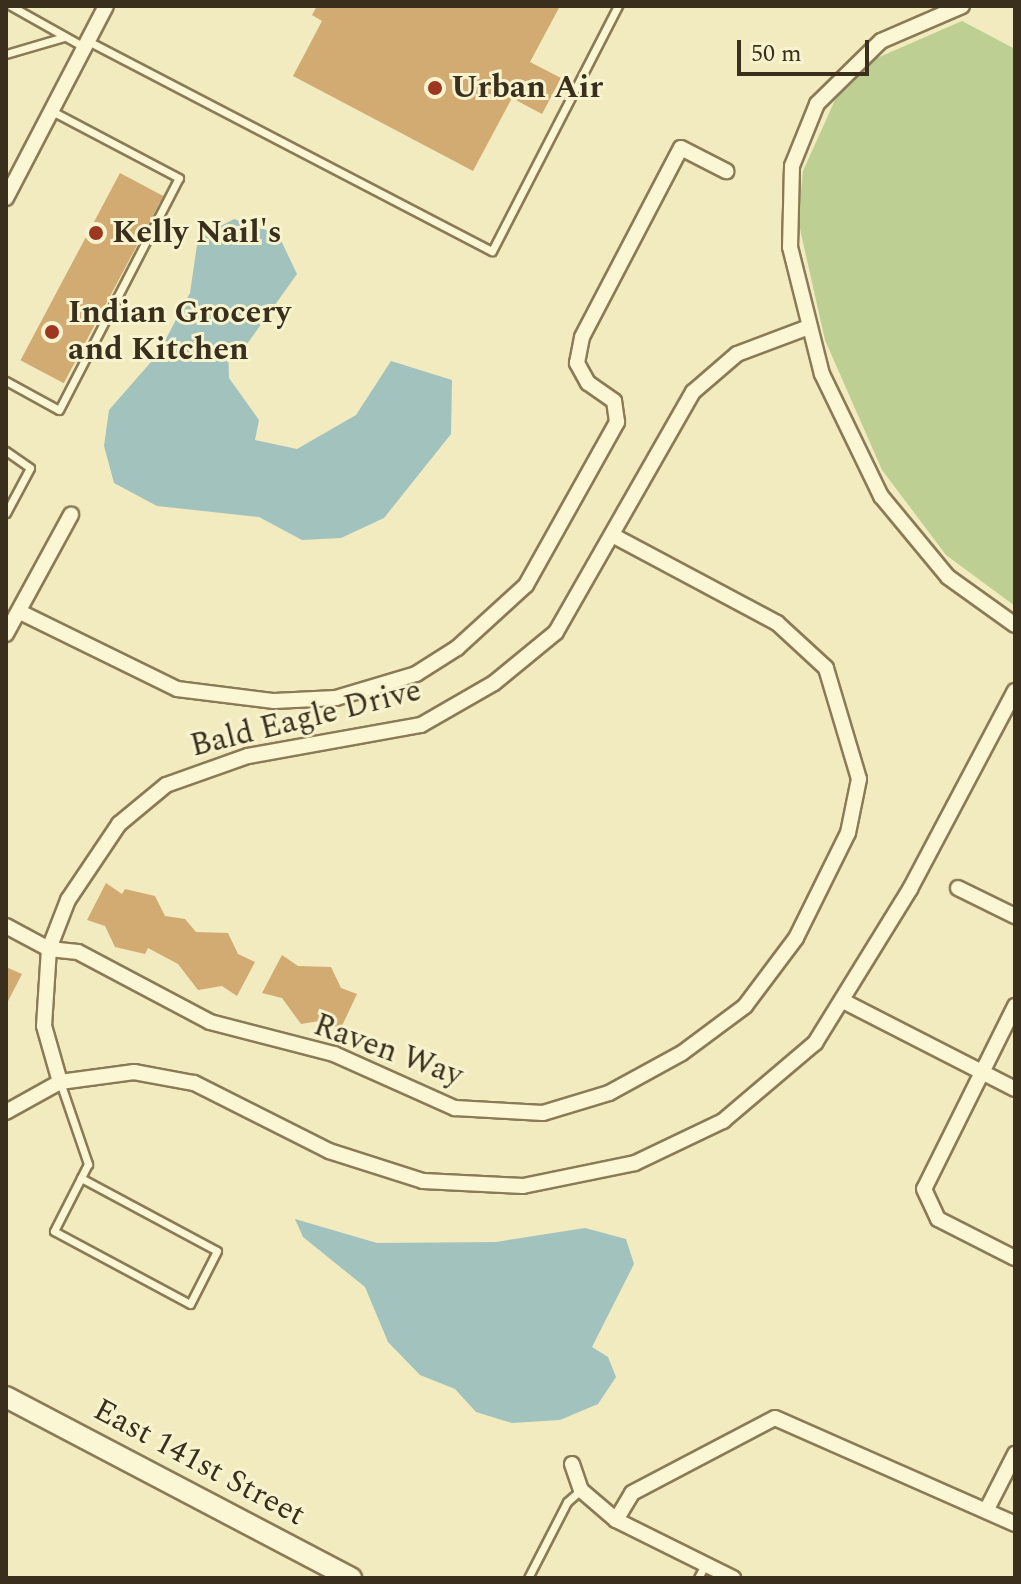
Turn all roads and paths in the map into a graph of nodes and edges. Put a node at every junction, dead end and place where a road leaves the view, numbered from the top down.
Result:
1 (11, 6) edge
2 (106, 6) edge
3 (618, 6) edge
4 (962, 6) edge
5 (64, 37) junction
6 (86, 44) junction
7 (6, 54) edge
8 (52, 111) junction
9 (726, 171) dead end
10 (10, 179) edge
11 (6, 198) edge
12 (809, 327) junction
13 (6, 381) edge
14 (6, 451) edge
15 (6, 513) edge
16 (71, 515) dead end
17 (614, 536) junction
18 (20, 612) junction
19 (1015, 625) edge
20 (6, 634) edge
21 (1015, 691) edge
22 (958, 888) dead end
23 (1015, 916) edge
24 (6, 926) edge
25 (49, 949) junction
26 (845, 1002) junction
27 (1015, 1006) edge
28 (981, 1071) junction
29 (60, 1082) junction
30 (1015, 1089) edge
31 (6, 1112) edge
32 (81, 1178) junction
33 (1015, 1258) edge
34 (10, 1396) edge
35 (1015, 1454) edge
36 (572, 1464) dead end
37 (581, 1490) junction
38 (987, 1509) junction
39 (616, 1520) junction
40 (1015, 1524) edge
41 (702, 1571) edge
42 (351, 1578) edge
43 (528, 1578) edge
44 (733, 1578) edge

1 - 5 lane
2 - 6 street
3 - 6 lane
4 - 12 street
5 - 6 lane
5 - 7 lane
6 - 8 street
8 - 10 street
8 - 13 lane
9 - 18 street
10 - 11 street
12 - 17 street, Bald Eagle Drive
12 - 19 street
14 - 15 lane
16 - 18 street
17 - 25 street, Bald Eagle Drive
17 - 25 street, Raven Way
18 - 20 street
21 - 26 street
22 - 23 street
24 - 25 street, Raven Way
25 - 29 street, Bald Eagle Drive
26 - 28 street
26 - 29 street
27 - 28 street
28 - 30 street
28 - 33 street
29 - 31 street
29 - 32 lane
32 - 32 lane
34 - 42 street, East 141st Street
35 - 38 street
36 - 37 street
37 - 39 street
37 - 43 lane
38 - 39 street
38 - 40 street
39 - 41 street
41 - 44 street

